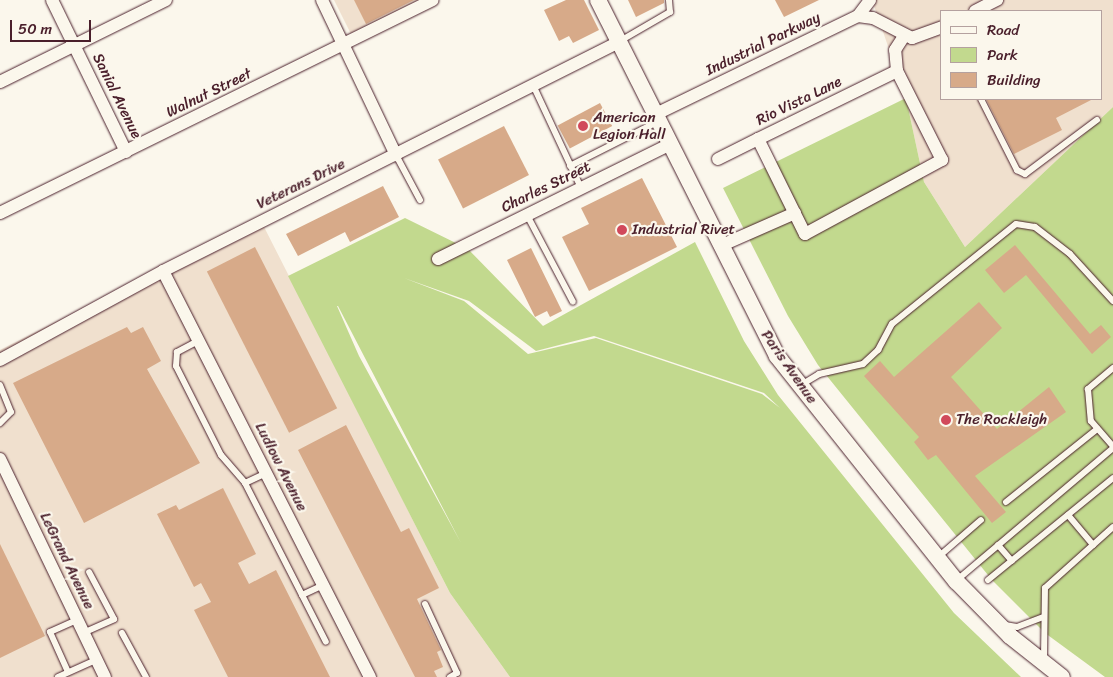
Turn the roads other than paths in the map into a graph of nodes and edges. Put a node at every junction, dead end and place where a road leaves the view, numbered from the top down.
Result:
1 (52, 0) edge
2 (166, 0) edge
3 (322, 0) edge
4 (432, 0) edge
5 (598, 0) edge
6 (670, 0) edge
7 (870, 0) edge
8 (997, 0) edge
9 (976, 10) edge
10 (858, 16) junction
11 (940, 29) edge
12 (904, 36) junction
13 (619, 42) junction
14 (74, 45) junction
15 (343, 46) junction
16 (897, 71) junction
17 (0, 82) edge
18 (533, 85) junction
19 (981, 100) edge
20 (655, 119) junction
21 (1096, 120) dead end
22 (758, 139) junction
23 (669, 145) junction
24 (126, 152) junction
25 (396, 155) junction
26 (718, 158) dead end
27 (570, 166) junction
28 (581, 188) junction
29 (420, 200) dead end
30 (0, 213) edge
31 (795, 213) junction
32 (527, 215) junction
33 (720, 246) junction
34 (438, 259) dead end
35 (162, 271) junction
36 (1113, 300) edge
37 (573, 302) dead end
38 (198, 341) junction
39 (0, 360) edge
40 (1113, 368) edge
41 (0, 385) edge
42 (799, 386) junction
43 (0, 423) edge
44 (1097, 429) junction
45 (1113, 447) edge
46 (0, 459) edge
47 (266, 473) junction
48 (1113, 478) edge
49 (245, 483) junction
50 (1006, 502) dead end
51 (1068, 515) junction
52 (981, 520) dead end
53 (1113, 527) edge
54 (998, 545) junction
55 (1093, 545) junction
56 (934, 555) junction
57 (1012, 561) junction
58 (89, 572) dead end
59 (988, 580) dead end
60 (956, 581) junction
61 (323, 585) junction
62 (302, 595) junction
63 (425, 604) dead end
64 (1041, 618) junction
65 (77, 620) junction
66 (997, 623) junction
67 (83, 633) junction
68 (122, 633) dead end
69 (326, 642) dead end
70 (96, 660) junction
71 (1045, 664) junction
72 (68, 672) junction
73 (58, 677) edge
74 (105, 677) edge
75 (146, 677) edge
76 (370, 677) edge
77 (450, 677) edge
78 (1062, 677) edge

1 - 14 street, Sanial Avenue
2 - 14 street
3 - 15 street
4 - 15 street, Walnut Street
5 - 13 street, Paris Avenue
6 - 13 lane
7 - 10 street
8 - 9 street
10 - 12 street
10 - 20 street, Industrial Parkway
11 - 12 street
12 - 16 street
13 - 18 street, Veterans Drive
13 - 20 street, Paris Avenue
14 - 17 street
14 - 24 street, Sanial Avenue
15 - 24 street, Walnut Street
15 - 25 street
16 - 22 street, Rio Vista Lane
16 - 31 street, Rio Vista Lane
18 - 25 street, Veterans Drive
18 - 27 lane
19 - 21 lane
20 - 23 street, Paris Avenue
20 - 27 lane
22 - 26 street
22 - 31 street, Rio Vista Lane
23 - 28 street, Charles Street
23 - 33 street, Paris Avenue
24 - 30 street, Walnut Street
25 - 29 lane
25 - 35 street, Veterans Drive
27 - 28 lane
28 - 32 street, Charles Street
31 - 33 street
32 - 34 street, Charles Street
32 - 37 lane
33 - 42 street, Paris Avenue
35 - 38 street, Ludlow Avenue
35 - 39 street, Veterans Drive
36 - 42 lane
38 - 47 street, Ludlow Avenue
38 - 49 lane
40 - 44 lane
41 - 43 lane
42 - 56 street, Paris Avenue
44 - 45 lane
44 - 50 lane
45 - 54 lane
46 - 65 street, LeGrand Avenue
47 - 49 lane
47 - 61 street, Ludlow Avenue
48 - 51 lane
49 - 62 lane
51 - 55 lane
51 - 57 lane
52 - 56 lane
53 - 55 lane
54 - 57 lane
54 - 60 lane
55 - 64 lane
56 - 60 street, Paris Avenue
57 - 59 lane
58 - 67 lane
60 - 66 street, Paris Avenue
61 - 62 lane
61 - 76 street, Ludlow Avenue
62 - 69 lane
63 - 77 lane
64 - 66 lane
64 - 71 lane
65 - 67 street, LeGrand Avenue
65 - 72 lane
66 - 71 street, Paris Avenue
67 - 70 street, LeGrand Avenue
68 - 75 lane
70 - 72 lane
70 - 74 street, LeGrand Avenue
71 - 78 street, Paris Avenue
72 - 73 lane

